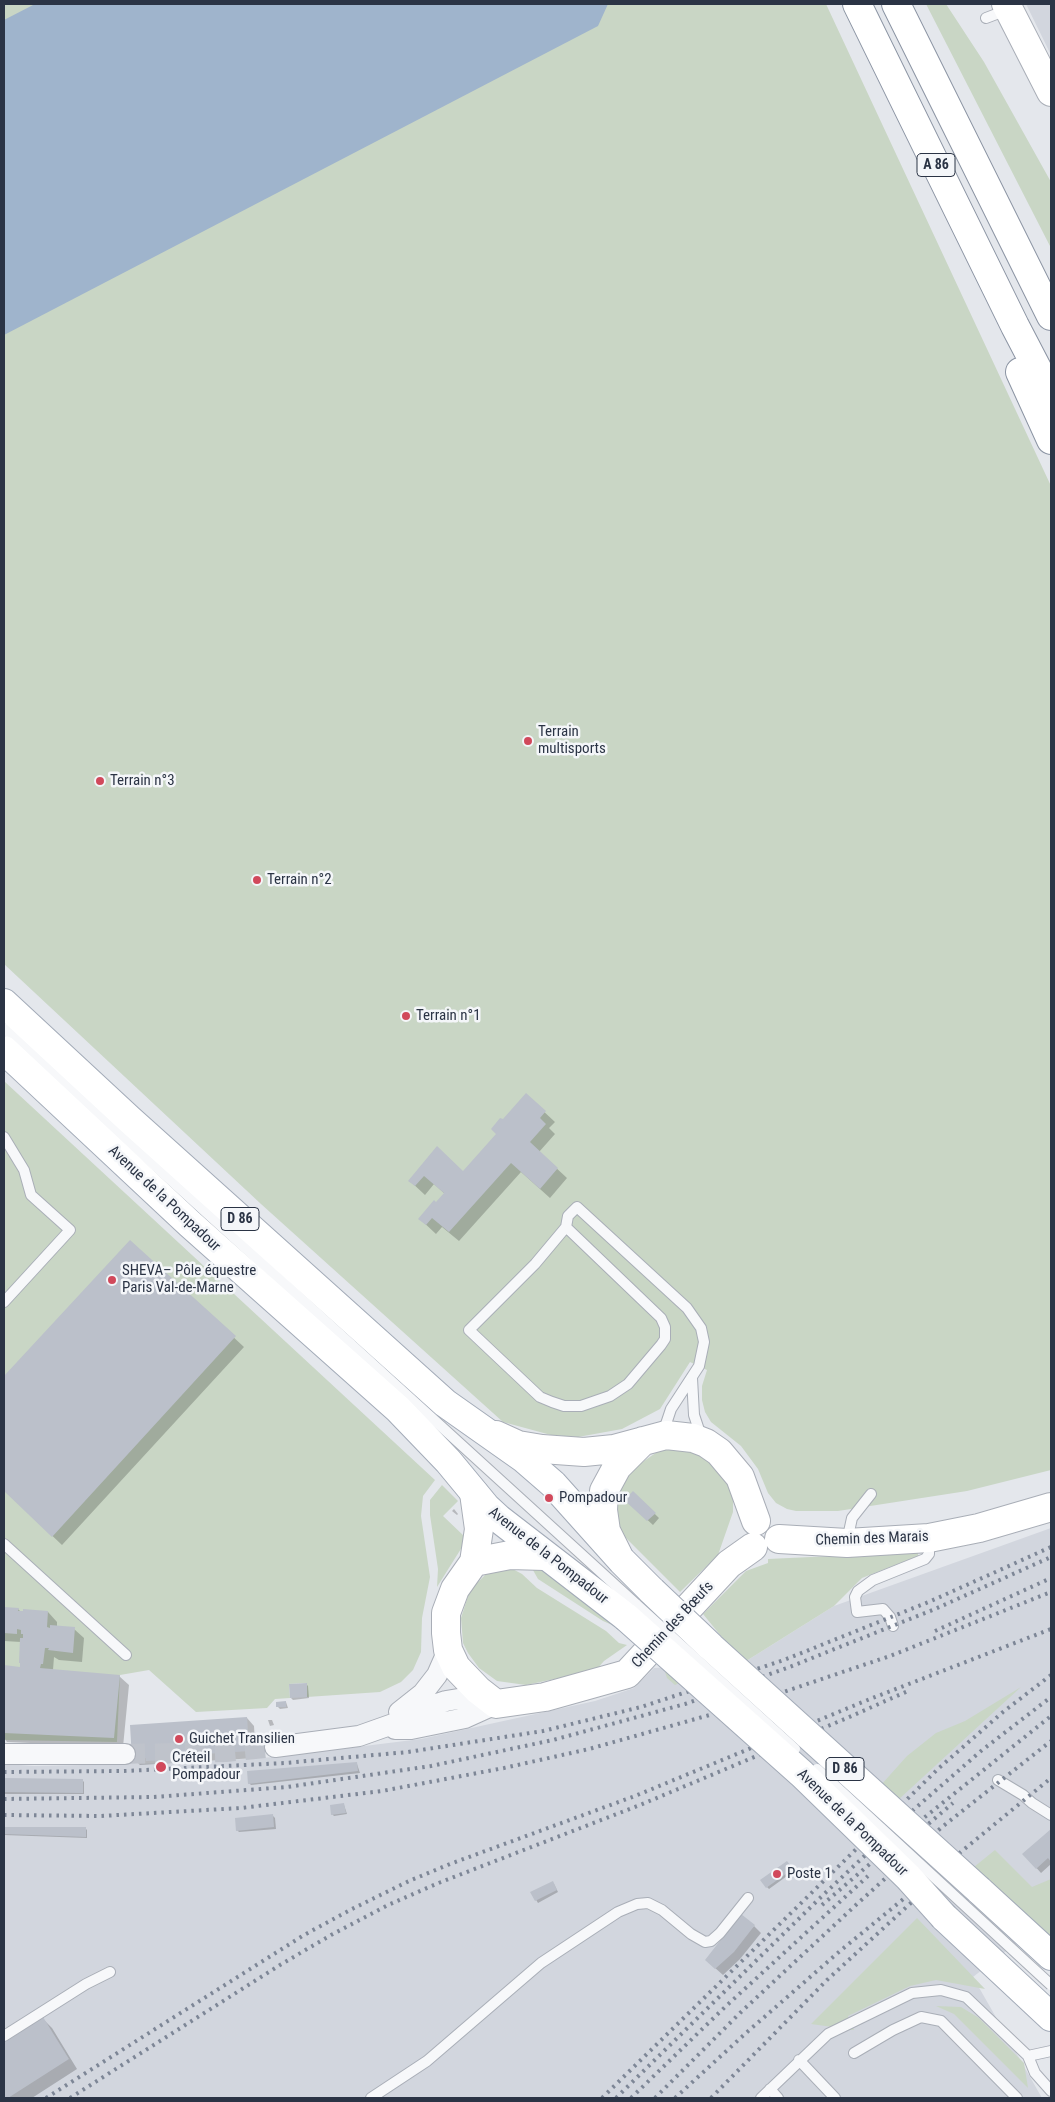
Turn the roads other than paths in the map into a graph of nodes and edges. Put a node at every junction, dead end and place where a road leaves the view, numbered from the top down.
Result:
1 (856, 4) edge
2 (896, 4) edge
3 (1000, 10) edge
4 (1051, 92) edge
5 (1050, 312) edge
6 (1015, 326) junction
7 (1051, 395) edge
8 (1051, 440) edge
9 (4, 1003) edge
10 (4, 1028) edge
11 (4, 1050) edge
12 (4, 1137) edge
13 (566, 1227) junction
14 (4, 1302) edge
15 (692, 1378) junction
16 (481, 1428) junction
17 (652, 1438) junction
18 (703, 1442) junction
19 (474, 1493) junction
20 (871, 1494) dead end
21 (1051, 1507) edge
22 (754, 1534) junction
23 (929, 1538) junction
24 (847, 1543) junction
25 (4, 1544) edge
26 (546, 1556) junction
27 (622, 1561) junction
28 (474, 1562) junction
29 (638, 1604) junction
30 (894, 1626) dead end
31 (448, 1650) junction
32 (126, 1655) dead end
33 (496, 1704) junction
34 (375, 1730) junction
35 (276, 1747) tunnel mouth
36 (4, 1754) edge
37 (125, 1754) tunnel mouth
38 (998, 1780) dead end
39 (1051, 1815) edge
40 (748, 1898) dead end
41 (1051, 1956) edge
42 (110, 1972) dead end
43 (1051, 1985) edge
44 (1051, 2017) edge
45 (4, 2036) edge
46 (854, 2052) dead end
47 (1051, 2052) edge
48 (1028, 2056) junction
49 (799, 2060) junction
50 (770, 2089) junction
51 (1051, 2091) edge
52 (371, 2098) edge
53 (761, 2098) edge
54 (778, 2098) edge
55 (835, 2098) edge
56 (1017, 2098) edge

1 - 6 main road, A 86
2 - 5 main road, A 86
3 - 4 main road
6 - 7 main road, A 86
6 - 8 main road
9 - 16 main road, Avenue de la Pompadour / D 86
10 - 29 lane, Avenue de la Pompadour
11 - 19 main road, Avenue de la Pompadour / D 86
12 - 14 lane
13 - 13 lane
13 - 15 lane
15 - 17 lane
15 - 18 lane
16 - 17 main road
16 - 27 main road, Avenue de la Pompadour / D 86
17 - 18 main road
17 - 27 main road
18 - 22 main road
19 - 26 main road, Avenue de la Pompadour / D 86
19 - 28 main road, Chemin des Bœufs
20 - 24 lane
21 - 23 main road, Chemin des Marais
22 - 24 main road, Chemin des Marais
22 - 33 main road, Chemin des Bœufs
23 - 24 main road, Chemin des Marais
23 - 30 lane
25 - 32 lane
26 - 28 main road
26 - 29 main road, Avenue de la Pompadour / D 86
27 - 29 main road, Avenue de la Pompadour / D 86
28 - 31 main road, Chemin des Bœufs
29 - 41 main road, Avenue de la Pompadour / D 86, bridge
29 - 43 lane, Avenue de la Pompadour, bridge
29 - 44 main road, Avenue de la Pompadour / D 86, bridge
31 - 33 main road, Chemin des Bœufs
31 - 34 street, Chemin des Bœufs
33 - 34 street, Chemin des Bœufs
34 - 35 street, Chemin des Bœufs
36 - 37 street
38 - 39 lane
40 - 52 lane
42 - 45 lane
46 - 56 lane
47 - 48 lane
48 - 49 lane
48 - 51 lane
49 - 50 lane
49 - 55 lane
50 - 53 lane
50 - 54 lane

